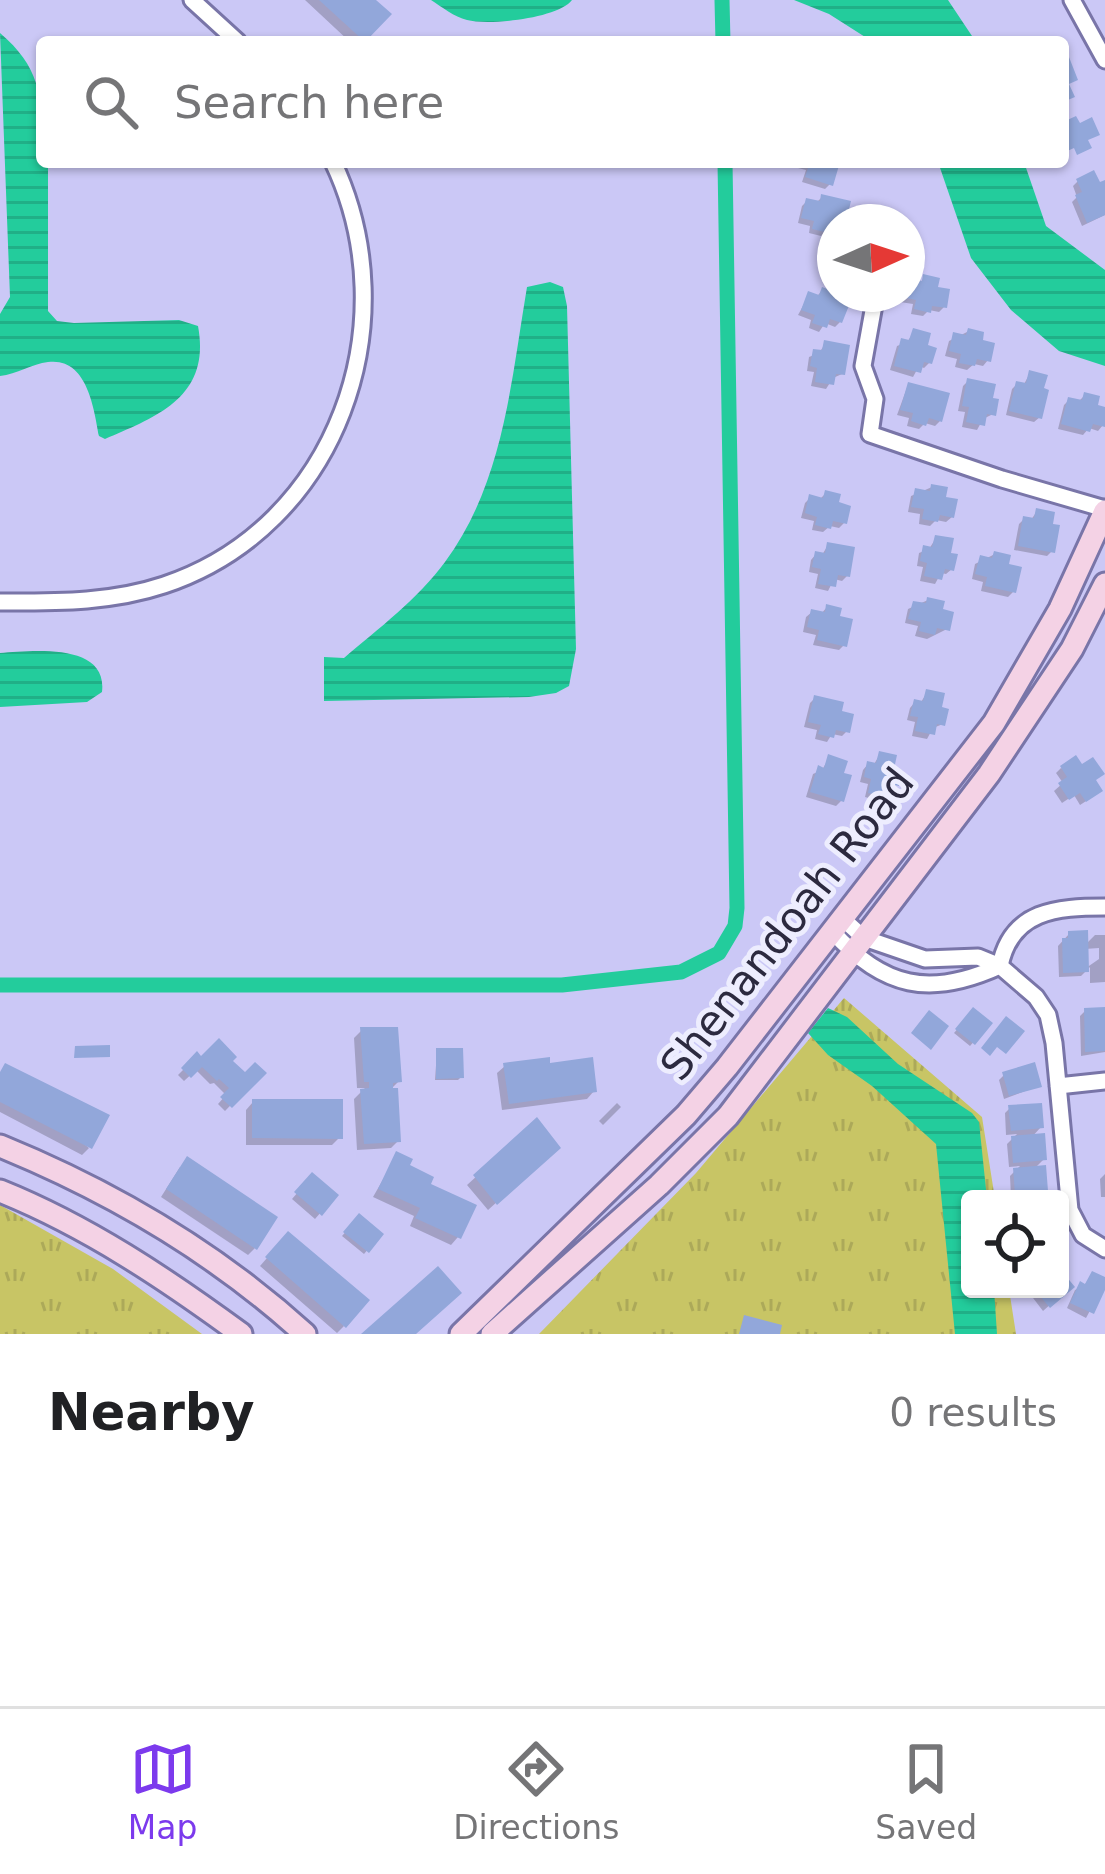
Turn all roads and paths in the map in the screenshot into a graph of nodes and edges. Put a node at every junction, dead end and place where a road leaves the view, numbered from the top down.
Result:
1 (192, 0) edge
2 (1072, 0) edge
3 (231, 36) edge
4 (1105, 60) edge
5 (335, 168) edge
6 (873, 312) edge
7 (1105, 510) edge
8 (1105, 584) edge
9 (0, 602) edge
10 (1105, 907) edge
11 (837, 924) junction
12 (857, 945) junction
13 (1000, 966) junction
14 (1105, 1081) edge
15 (1058, 1086) junction
16 (0, 1146) edge
17 (0, 1191) edge
18 (1105, 1249) edge
19 (242, 1334) edge
20 (305, 1334) edge
21 (461, 1334) edge
22 (492, 1334) edge

1 - 3 street
2 - 4 street
5 - 9 street
6 - 7 street
7 - 11 street, Shenandoah Road
8 - 12 street, Shenandoah Road
10 - 13 street
11 - 12 street
11 - 21 street, Shenandoah Road
12 - 13 street
12 - 13 street
12 - 22 street, Shenandoah Road
13 - 15 street
14 - 15 street
15 - 18 street
16 - 20 street
17 - 19 street

